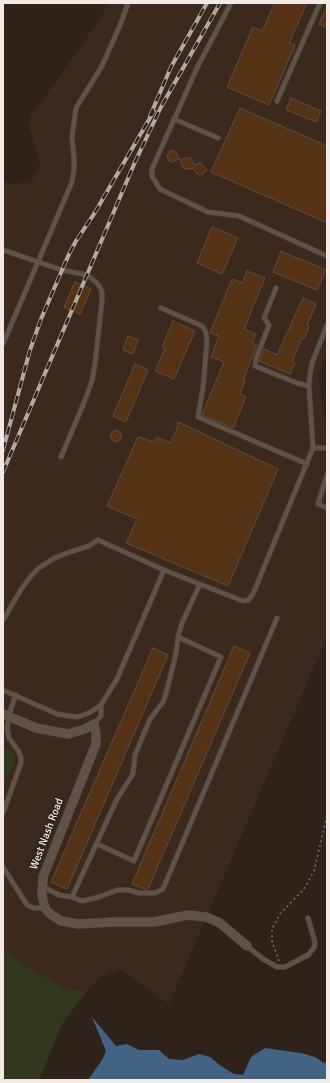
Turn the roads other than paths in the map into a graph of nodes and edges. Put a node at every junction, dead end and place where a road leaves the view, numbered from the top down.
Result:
1 (128, 3) edge
2 (231, 3) edge
3 (320, 3) edge
4 (277, 101) dead end
5 (174, 119) junction
6 (218, 138) dead end
7 (3, 250) edge
8 (327, 256) edge
9 (37, 262) junction
10 (276, 288) dead end
11 (161, 308) dead end
12 (327, 325) edge
13 (3, 344) edge
14 (309, 386) junction
15 (313, 448) junction
16 (327, 448) edge
17 (61, 457) dead end
18 (307, 464) junction
19 (327, 475) edge
20 (327, 508) edge
21 (164, 570) junction
22 (200, 584) junction
23 (277, 618) dead end
24 (3, 620) edge
25 (178, 637) junction
26 (3, 690) edge
27 (16, 695) junction
28 (101, 705) junction
29 (3, 714) edge
30 (94, 724) junction
31 (3, 812) edge
32 (97, 844) junction
33 (3, 867) edge
34 (42, 884) junction
35 (72, 898) junction
36 (45, 908) junction
37 (308, 918) dead end
38 (247, 946) joint

1 - 9 lane
2 - 5 lane
3 - 4 lane
5 - 6 lane
5 - 8 lane
7 - 9 lane
9 - 13 lane
9 - 17 lane
10 - 14 lane
11 - 18 lane
12 - 14 lane
14 - 15 lane
15 - 16 lane
15 - 18 lane
18 - 22 lane
19 - 20 lane
21 - 22 lane
21 - 24 lane
21 - 28 lane
22 - 25 lane
23 - 35 lane
25 - 32 lane
25 - 32 lane
26 - 27 lane
27 - 28 lane
27 - 31 lane
28 - 30 lane
29 - 30 street, bridge
30 - 34 street, West Nash Road
32 - 35 lane
33 - 36 lane
34 - 35 lane
34 - 36 street, West Nash Road
36 - 38 street
37 - 38 lane

